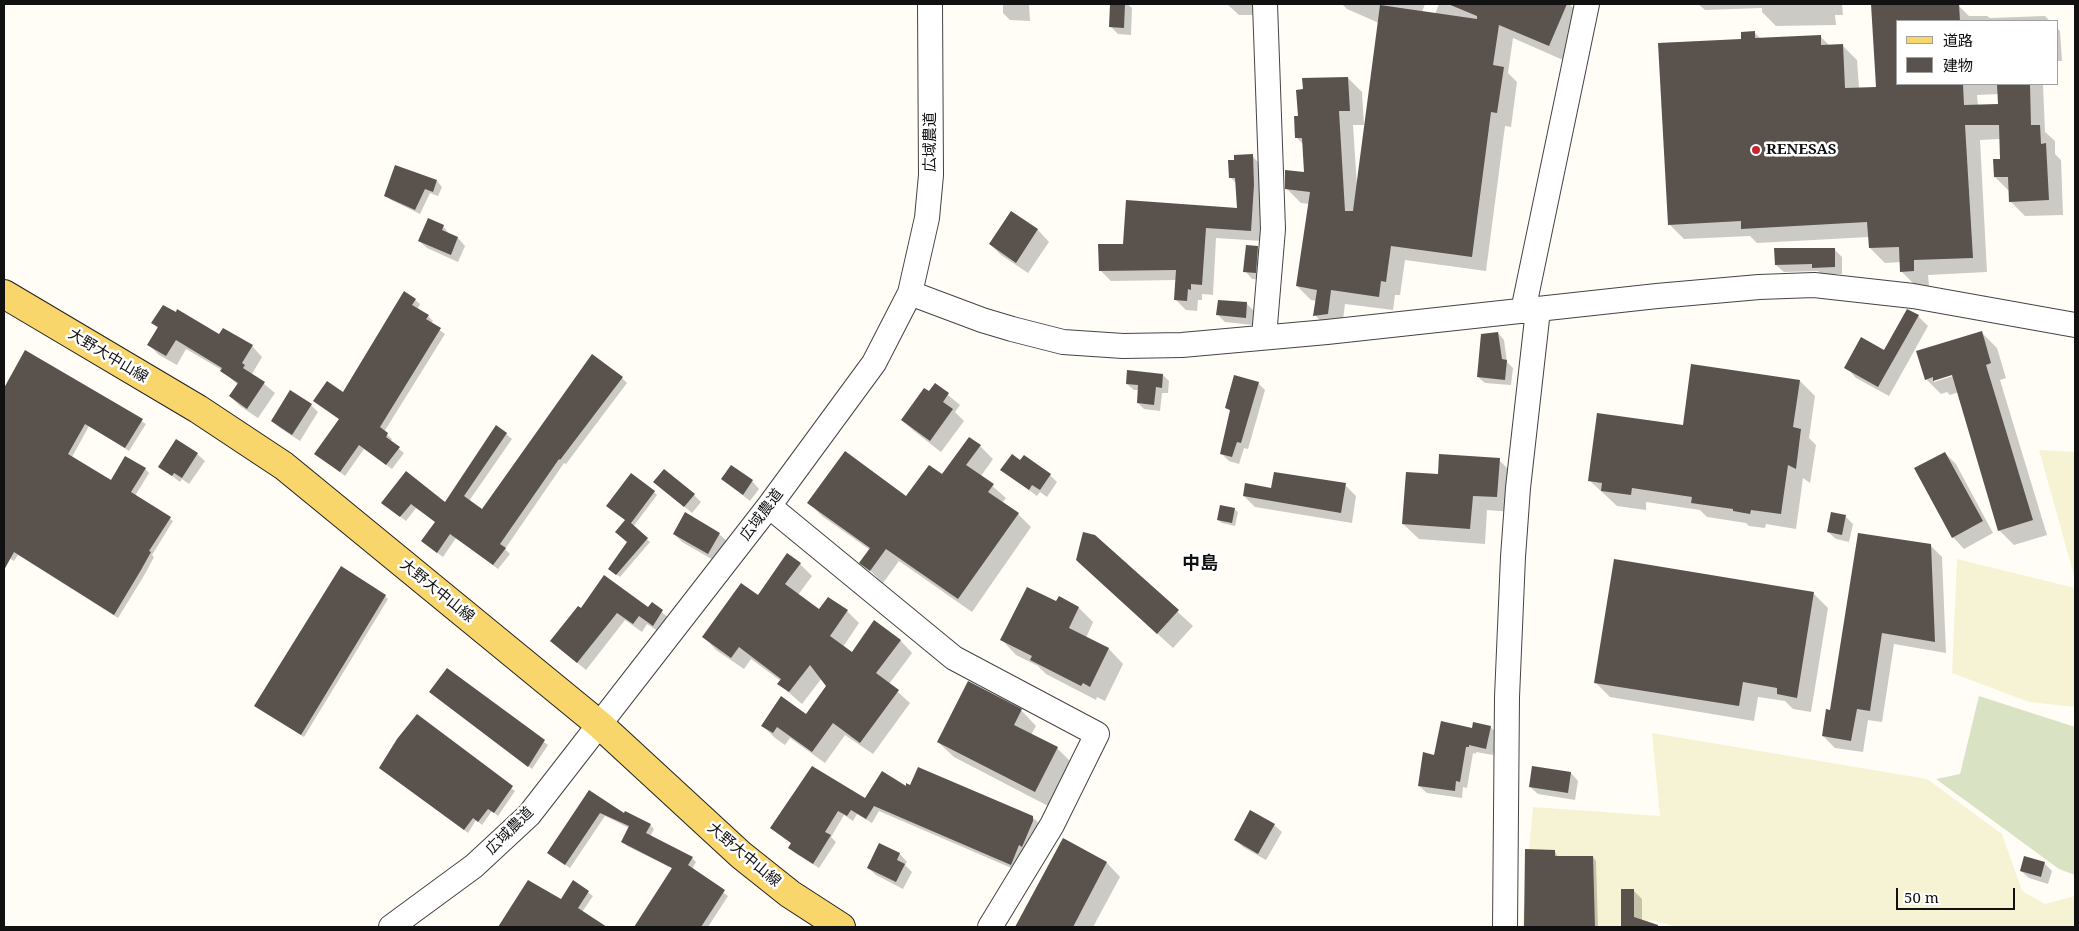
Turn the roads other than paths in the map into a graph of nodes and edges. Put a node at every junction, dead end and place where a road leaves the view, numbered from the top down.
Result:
1 (930, 4) edge
2 (1265, 4) edge
3 (1587, 4) edge
4 (910, 293) junction
5 (4, 294) edge
6 (1530, 310) junction
7 (2075, 325) edge
8 (1264, 337) junction
9 (769, 506) junction
10 (600, 725) junction
11 (391, 927) edge
12 (841, 927) edge
13 (990, 927) edge
14 (1505, 927) edge

1 - 4 street, 広域農道
2 - 8 street
3 - 6 street
4 - 8 street
4 - 9 street, 広域農道
5 - 10 main road, 大野大中山線
6 - 7 street
6 - 8 street
6 - 14 street
9 - 10 street, 広域農道
9 - 13 street
10 - 11 street, 広域農道
10 - 12 main road, 大野大中山線

